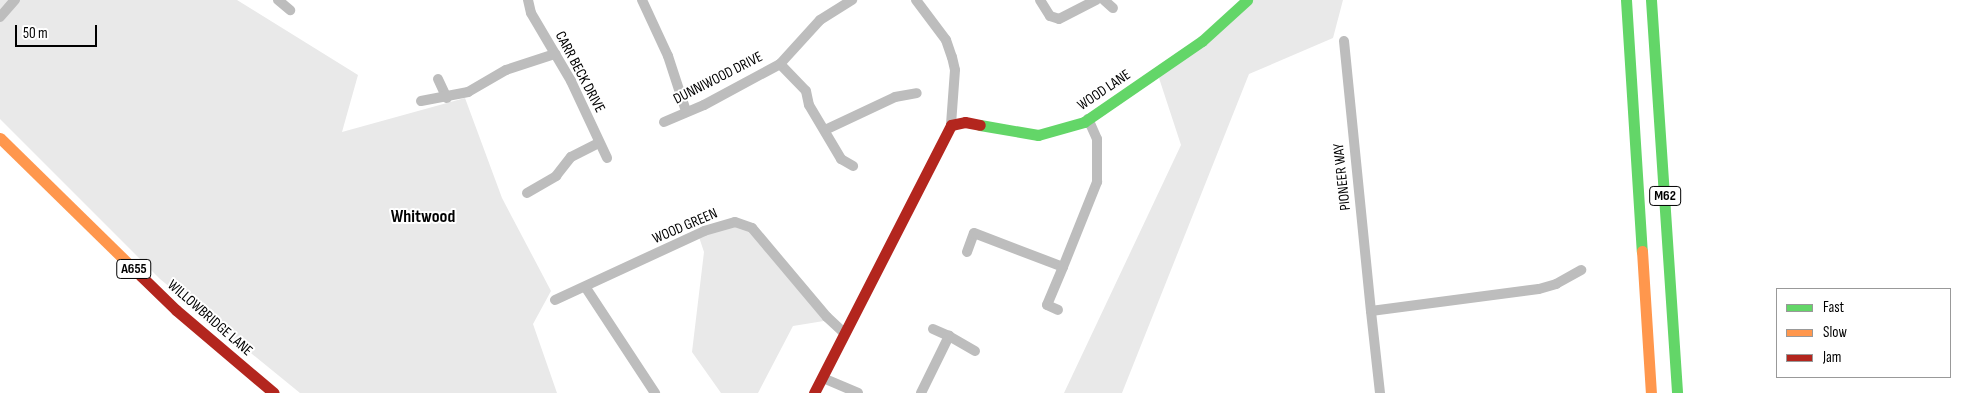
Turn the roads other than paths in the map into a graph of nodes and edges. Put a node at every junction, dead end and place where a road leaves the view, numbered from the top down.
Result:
1 (15, 0) edge
2 (280, 0) edge
3 (528, 0) edge
4 (642, 0) edge
5 (852, 0) edge
6 (916, 0) edge
7 (1040, 0) edge
8 (1096, 0) edge
9 (1104, 0) edge
10 (1247, 0) edge
11 (1626, 0) edge
12 (1651, 0) edge
13 (1114, 8) dead end
14 (290, 10) dead end
15 (0, 17) edge
16 (1344, 41) dead end
17 (555, 54) junction
18 (780, 64) junction
19 (438, 79) dead end
20 (917, 93) dead end
21 (447, 98) junction
22 (421, 101) dead end
23 (686, 110) junction
24 (1088, 120) junction
25 (664, 122) dead end
26 (951, 125) junction
27 (825, 130) junction
28 (0, 138) edge
29 (598, 143) junction
30 (607, 158) dead end
31 (853, 166) dead end
32 (527, 193) dead end
33 (967, 252) dead end
34 (1063, 267) junction
35 (1581, 270) dead end
36 (586, 288) junction
37 (555, 300) dead end
38 (1058, 310) dead end
39 (1371, 311) junction
40 (933, 329) dead end
41 (844, 333) junction
42 (949, 336) junction
43 (975, 351) dead end
44 (823, 378) junction
45 (274, 393) edge
46 (655, 393) edge
47 (814, 393) edge
48 (858, 393) edge
49 (922, 393) edge
50 (1380, 393) edge
51 (1651, 393) edge
52 (1677, 393) edge

1 - 15 street
2 - 14 street
3 - 17 street, CARR BECK DRIVE
4 - 23 street
5 - 18 street, DUNNIWOOD DRIVE
6 - 26 street
7 - 8 street
9 - 13 street
10 - 24 main road, WOOD LANE
11 - 51 main road, M62
12 - 52 main road, M62
16 - 39 street, PIONEER WAY
17 - 21 street
17 - 29 street, CARR BECK DRIVE
18 - 23 street, DUNNIWOOD DRIVE
18 - 27 street
19 - 21 street
20 - 27 street
21 - 22 street
23 - 25 street, DUNNIWOOD DRIVE
24 - 26 main road, WOOD LANE
24 - 34 street
26 - 41 main road
27 - 31 street
28 - 45 main road, WILLOWBRIDGE LANE / A655
29 - 30 street, CARR BECK DRIVE
29 - 32 street
33 - 34 street
34 - 38 street
35 - 39 street
36 - 37 street, WOOD GREEN
36 - 41 street, WOOD GREEN
36 - 46 street
39 - 50 street, PIONEER WAY
40 - 42 street
41 - 44 main road
42 - 43 street
42 - 49 street
44 - 47 main road
44 - 48 street

